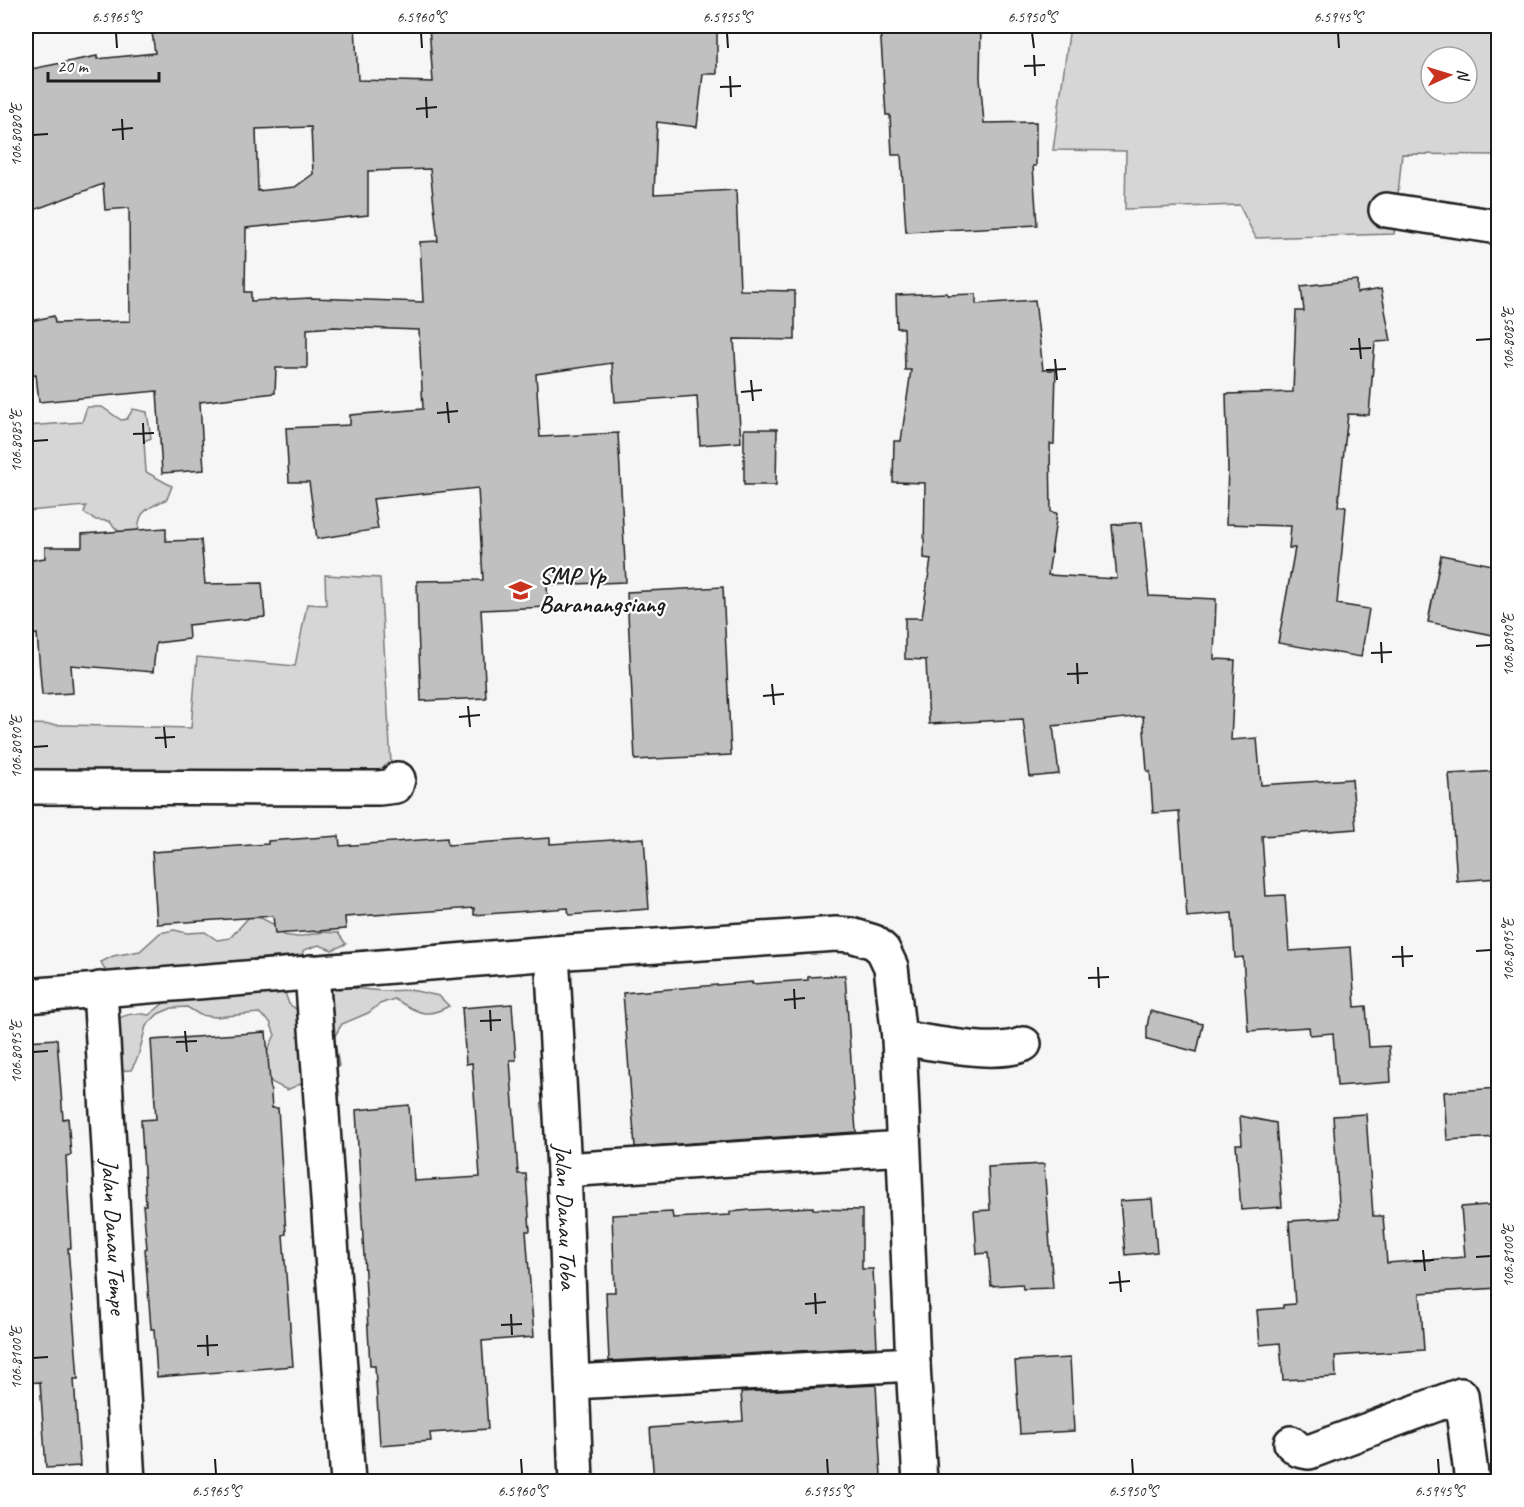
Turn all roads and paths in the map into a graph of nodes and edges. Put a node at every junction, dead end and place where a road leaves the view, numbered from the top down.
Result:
1 (1386, 210) dead end
2 (1498, 227) edge
3 (398, 779) dead end
4 (26, 788) edge
5 (552, 953) junction
6 (312, 972) junction
7 (100, 990) junction
8 (26, 996) edge
9 (899, 1038) junction
10 (1024, 1044) dead end
11 (903, 1149) junction
12 (564, 1170) junction
13 (913, 1364) junction
14 (573, 1382) junction
15 (1291, 1443) dead end
16 (128, 1482) edge
17 (348, 1482) edge
18 (576, 1482) edge
19 (920, 1482) edge
20 (1472, 1482) edge

1 - 2 street
3 - 4 street
5 - 6 street
5 - 9 street
5 - 12 street, Jalan Danau Toba
6 - 7 street
6 - 17 street
7 - 8 street
7 - 16 street, Jalan Danau Tempe
9 - 10 street
9 - 11 street
11 - 12 street
11 - 13 street
12 - 14 street, Jalan Danau Toba
13 - 14 street
13 - 19 street
14 - 18 street, Jalan Danau Toba
15 - 20 street

